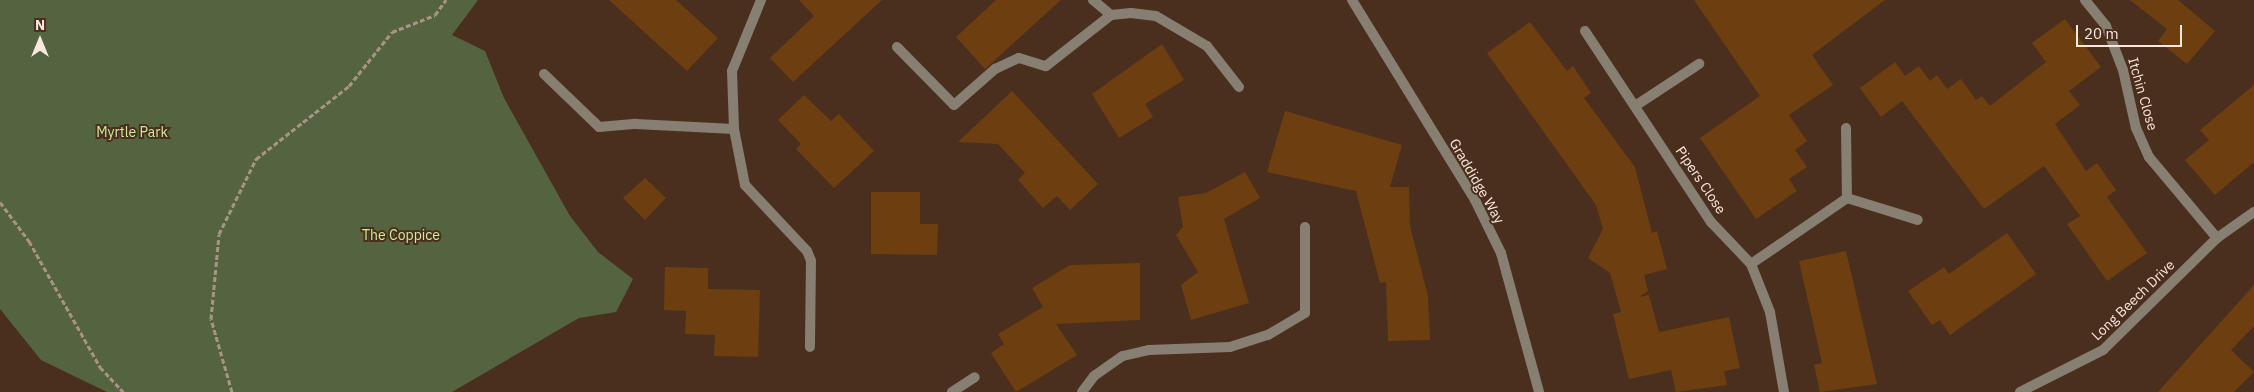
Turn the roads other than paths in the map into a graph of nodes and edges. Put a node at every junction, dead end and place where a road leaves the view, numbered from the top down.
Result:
1 (761, 0) edge
2 (1093, 0) edge
3 (1352, 0) edge
4 (2085, 0) edge
5 (1112, 15) junction
6 (1585, 31) dead end
7 (897, 47) dead end
8 (1699, 64) dead end
9 (544, 74) dead end
10 (1239, 87) dead end
11 (1635, 106) junction
12 (1846, 128) dead end
13 (734, 129) junction
14 (1847, 198) junction
15 (2254, 212) edge
16 (1918, 220) dead end
17 (1305, 227) dead end
18 (2217, 238) junction
19 (1752, 264) junction
20 (810, 346) dead end
21 (975, 377) dead end
22 (952, 392) edge
23 (1082, 392) edge
24 (1539, 392) edge
25 (1784, 392) edge
26 (2020, 392) edge

1 - 13 street
2 - 5 street
3 - 24 street, Graddidge Way
4 - 18 street, Itchin Close
5 - 7 street
5 - 10 street
6 - 11 street, Pipers Close
8 - 11 street
9 - 13 street
11 - 19 street, Pipers Close
12 - 14 street
13 - 20 street
14 - 16 street
14 - 19 street
15 - 18 street, Long Beech Drive
17 - 23 street
18 - 26 street, Long Beech Drive
19 - 25 street, Pipers Close
21 - 22 street

